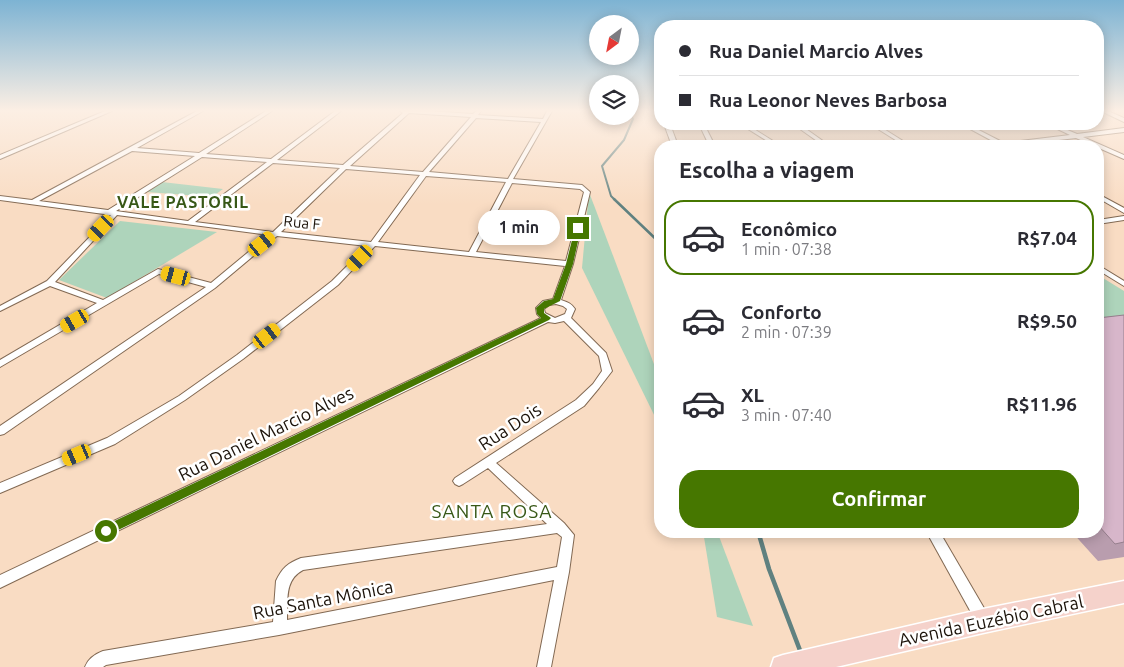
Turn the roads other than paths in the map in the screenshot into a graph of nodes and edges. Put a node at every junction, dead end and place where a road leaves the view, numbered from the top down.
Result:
1 (36, 142) edge
2 (143, 142) edge
3 (220, 142) edge
4 (297, 142) edge
5 (373, 142) edge
6 (453, 142) edge
7 (532, 142) edge
8 (1104, 148) edge
9 (130, 149) junction
10 (200, 155) junction
11 (0, 157) edge
12 (1124, 157) edge
13 (271, 161) junction
14 (346, 166) junction
15 (425, 174) junction
16 (510, 180) junction
17 (0, 198) edge
18 (1104, 199) edge
19 (33, 202) junction
20 (1124, 210) edge
21 (111, 214) junction
22 (1124, 218) edge
23 (1104, 221) edge
24 (189, 223) junction
25 (275, 234) junction
26 (372, 245) junction
27 (471, 254) junction
28 (569, 264) junction
29 (1104, 271) edge
30 (50, 283) junction
31 (1124, 284) edge
32 (212, 286) junction
33 (556, 301) junction
34 (105, 303) junction
35 (0, 309) edge
36 (547, 318) junction
37 (566, 318) junction
38 (0, 364) edge
39 (0, 431) edge
40 (488, 462) junction
41 (459, 481) dead end
42 (0, 488) edge
43 (560, 527) junction
44 (936, 538) edge
45 (563, 572) junction
46 (0, 582) edge
47 (1124, 592) edge
48 (983, 621) junction
49 (280, 628) junction
50 (92, 667) edge
51 (544, 667) edge
52 (783, 667) edge

1 - 11 street
2 - 9 street
3 - 10 street
4 - 13 street
5 - 14 street
6 - 15 street
7 - 16 street
8 - 12 street
9 - 10 street
9 - 19 street
10 - 13 street
10 - 21 street
13 - 14 street
13 - 24 street
14 - 15 street
14 - 25 street
15 - 16 street
15 - 26 street
16 - 27 street
16 - 28 street
17 - 19 street, Rua F
18 - 20 street
19 - 21 street, Rua F
21 - 24 street, Rua F
21 - 30 street
22 - 23 street
24 - 25 street, Rua F
25 - 26 street, Rua F
25 - 32 street
26 - 27 street, Rua F
26 - 42 street
27 - 28 street, Rua F
28 - 33 street
29 - 31 street
30 - 34 street
30 - 35 street
32 - 34 street
32 - 39 street
33 - 36 street
33 - 37 street
34 - 38 street
36 - 37 street, Rua Daniel Marcio Alves
36 - 46 street, Rua Daniel Marcio Alves
37 - 40 street, Rua Dois
40 - 41 street, Rua Dois
40 - 43 street
43 - 45 street
43 - 49 street
44 - 48 street
45 - 49 street, Rua Santa Mônica
45 - 51 street
47 - 48 main road, Avenida Euzébio Cabral
48 - 52 main road, Avenida Euzébio Cabral
49 - 50 street, Rua Santa Mônica

